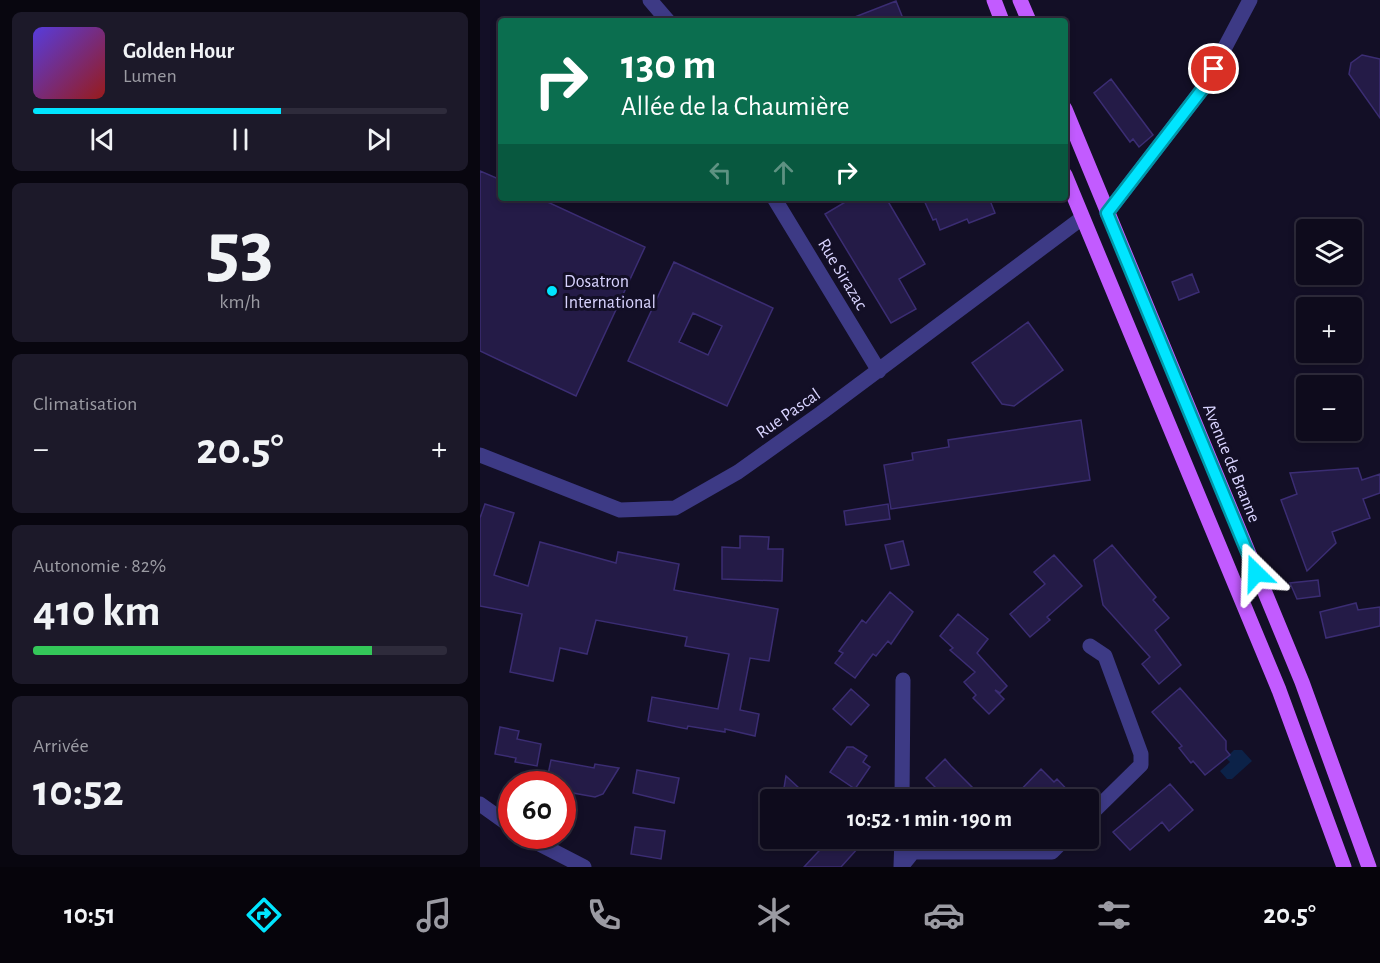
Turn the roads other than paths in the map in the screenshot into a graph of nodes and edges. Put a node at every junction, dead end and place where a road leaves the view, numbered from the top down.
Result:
1 (650, 0) edge
2 (994, 0) edge
3 (1020, 0) edge
4 (1250, 0) edge
5 (661, 18) edge
6 (1001, 18) edge
7 (1028, 18) edge
8 (1068, 116) edge
9 (1068, 183) edge
10 (776, 201) edge
11 (1107, 213) junction
12 (1082, 218) junction
13 (879, 371) junction
14 (480, 455) edge
15 (1090, 646) dead end
16 (903, 680) dead end
17 (902, 789) edge
18 (480, 804) edge
19 (1099, 806) edge
20 (498, 818) edge
21 (549, 849) edge
22 (902, 849) edge
23 (1055, 849) edge
24 (584, 867) edge
25 (901, 867) edge
26 (1344, 867) edge
27 (1369, 867) edge

1 - 5 street
2 - 6 main road
3 - 7 main road
4 - 11 street
8 - 11 main road, Avenue de Branne
9 - 12 main road
10 - 13 street, Rue Sirazac
11 - 27 main road, Avenue de Branne
12 - 13 street, Rue Pascal
12 - 26 main road
13 - 14 street, Rue Pascal
15 - 19 street
16 - 17 street
18 - 20 street
21 - 24 street
22 - 25 street
23 - 25 street

